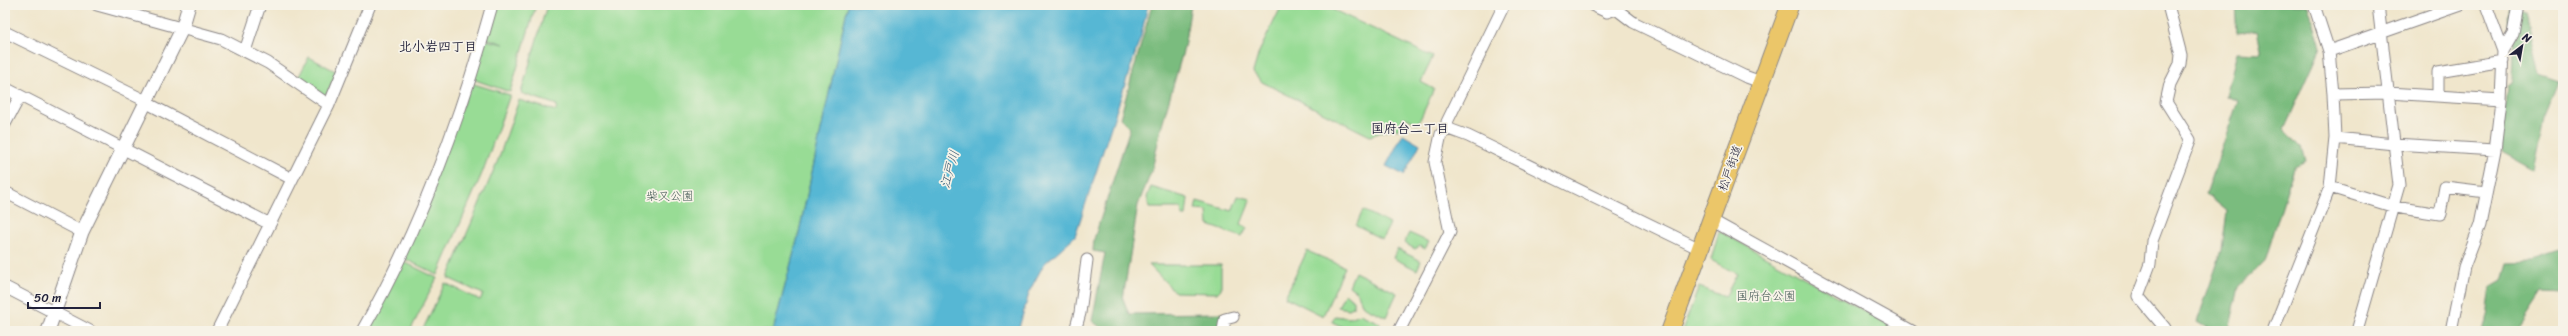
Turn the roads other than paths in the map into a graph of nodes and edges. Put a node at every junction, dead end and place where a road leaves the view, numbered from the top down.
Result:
1 (97, 5) edge
2 (189, 5) edge
3 (260, 5) edge
4 (370, 5) edge
5 (492, 5) edge
6 (1504, 5) edge
7 (1592, 5) edge
8 (1790, 5) edge
9 (2168, 5) edge
10 (2314, 5) edge
11 (2378, 5) edge
12 (2460, 5) edge
13 (2486, 5) edge
14 (2518, 5) edge
15 (182, 29) junction
16 (5, 32) edge
17 (2382, 34) junction
18 (245, 51) junction
19 (2329, 51) junction
20 (2503, 56) junction
21 (1761, 82) junction
22 (5, 88) edge
23 (2388, 92) junction
24 (2333, 94) junction
25 (20, 96) junction
26 (2438, 96) junction
27 (2501, 100) junction
28 (145, 102) junction
29 (329, 105) junction
30 (5, 124) edge
31 (1449, 129) junction
32 (2335, 138) junction
33 (2394, 144) junction
34 (123, 149) junction
35 (2495, 150) junction
36 (292, 179) junction
37 (2330, 187) junction
38 (5, 192) edge
39 (2486, 192) junction
40 (2395, 207) junction
41 (1711, 220) junction
42 (270, 224) junction
43 (82, 232) junction
44 (1700, 249) junction
45 (1087, 260) dead end
46 (5, 287) edge
47 (54, 313) junction
48 (1233, 317) dead end
49 (48, 331) edge
50 (90, 331) edge
51 (217, 331) edge
52 (362, 331) edge
53 (1075, 331) edge
54 (1223, 331) edge
55 (1399, 331) edge
56 (1670, 331) edge
57 (1912, 331) edge
58 (2164, 331) edge
59 (2273, 331) edge
60 (2357, 331) edge
61 (2451, 331) edge

1 - 15 street
2 - 15 street
3 - 18 street
4 - 29 street
5 - 52 street
6 - 31 street
7 - 21 street
8 - 21 main road, 松戸街道
9 - 58 street
10 - 19 street
11 - 17 street
12 - 17 street
13 - 20 street
14 - 20 street
15 - 18 street
15 - 28 street
16 - 28 street
17 - 19 street
17 - 23 street
18 - 29 street
19 - 24 street
20 - 26 street
20 - 27 street
21 - 41 main road, 松戸街道
22 - 25 street
23 - 24 street
23 - 26 street
23 - 33 street
24 - 32 street
25 - 30 street
25 - 34 street
26 - 27 street
27 - 35 street
28 - 34 street
28 - 36 street
29 - 36 street
31 - 44 street
31 - 55 street
32 - 33 street
32 - 37 street
33 - 35 street
33 - 40 street
34 - 42 street
34 - 43 street
35 - 39 street
36 - 42 street
37 - 40 street
37 - 59 street
38 - 43 street
39 - 40 street
39 - 61 street
40 - 60 street
41 - 44 main road, 松戸街道
41 - 57 street
42 - 51 street
43 - 47 street
44 - 56 main road, 松戸街道
45 - 53 street
46 - 47 street
47 - 49 street
47 - 50 street
48 - 54 street

